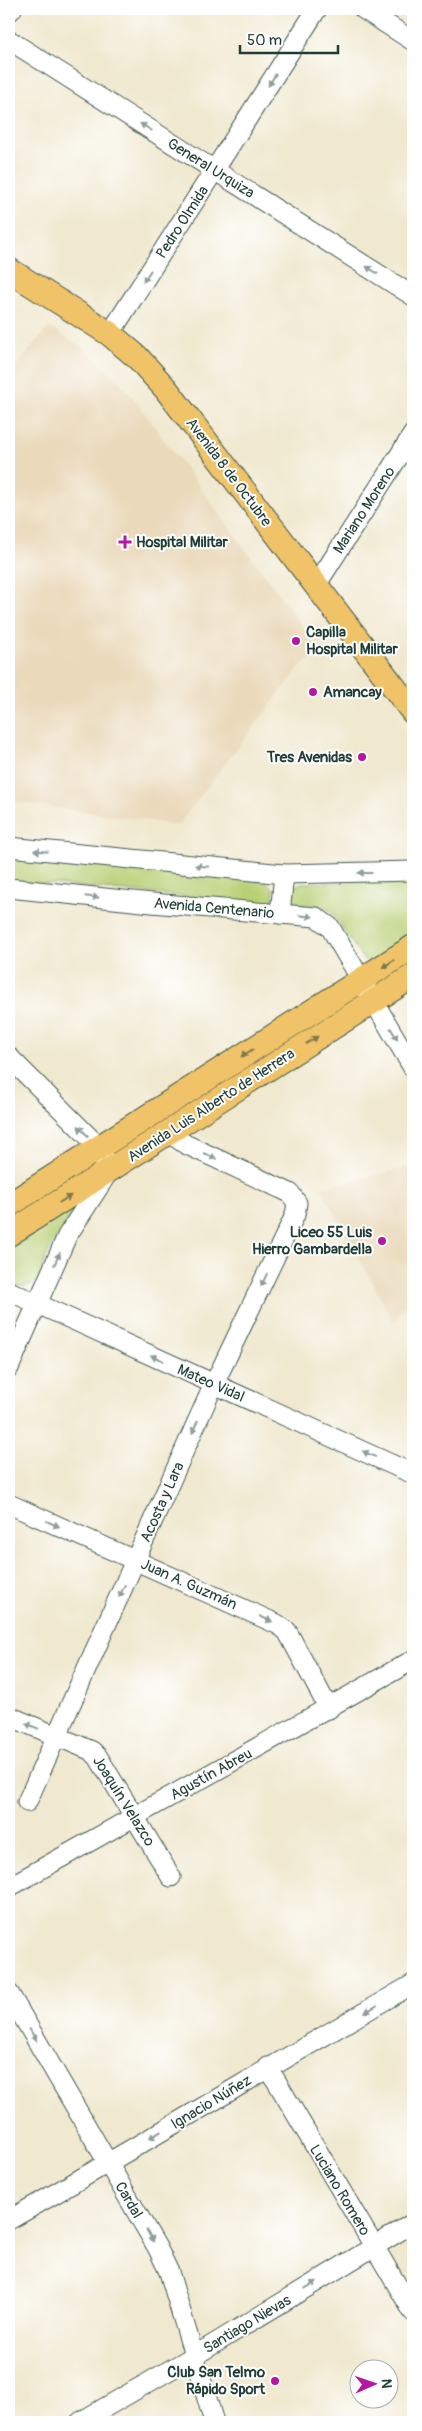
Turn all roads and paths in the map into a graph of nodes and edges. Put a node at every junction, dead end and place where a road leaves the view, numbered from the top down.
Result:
1 (12, 9) edge
2 (317, 9) edge
3 (363, 9) edge
4 (9, 12) edge
5 (9, 40) edge
6 (413, 41) edge
7 (215, 170) junction
8 (9, 270) edge
9 (413, 296) edge
10 (110, 334) junction
11 (413, 434) edge
12 (315, 587) junction
13 (413, 712) edge
14 (9, 847) edge
15 (413, 871) edge
16 (284, 874) junction
17 (9, 888) edge
18 (280, 914) junction
19 (413, 947) edge
20 (413, 976) edge
21 (368, 991) junction
22 (9, 1057) edge
23 (413, 1068) edge
24 (168, 1132) junction
25 (99, 1147) junction
26 (109, 1171) junction
27 (9, 1205) edge
28 (9, 1234) edge
29 (9, 1291) edge
30 (37, 1304) junction
31 (9, 1368) edge
32 (214, 1384) junction
33 (413, 1474) edge
34 (9, 1504) edge
35 (136, 1561) junction
36 (413, 1660) edge
37 (329, 1709) junction
38 (9, 1716) edge
39 (55, 1736) junction
40 (27, 1802) dead end
41 (135, 1816) junction
42 (171, 1877) dead end
43 (9, 1887) edge
44 (413, 1984) edge
45 (9, 1993) edge
46 (268, 2067) junction
47 (108, 2164) junction
48 (9, 2220) edge
49 (413, 2224) edge
50 (374, 2247) junction
51 (413, 2312) edge
52 (194, 2356) junction
53 (80, 2422) edge
54 (214, 2422) edge

1 - 4 street
2 -> 7 street, Pedro Olmida
3 - 6 street
7 -> 5 street, General Urquiza
9 -> 7 street, General Urquiza
7 -> 10 street, Pedro Olmida
8 - 10 main road, Avenida 8 de Octubre
10 - 12 main road, Avenida 8 de Octubre
11 - 12 street, Mariano Moreno
12 - 13 main road, Avenida 8 de Octubre
16 -> 14 street
15 -> 16 street
16 - 18 street
17 -> 18 street, Avenida Centenario
18 -> 21 street, Avenida Centenario
19 -> 21 main road, Avenida Luis Alberto de Herrera
20 - 21 main road, Avenida Luis Alberto de Herrera
21 -> 23 street, Avenida Centenario
24 -> 21 main road, Avenida Luis Alberto de Herrera
21 -> 25 main road, Avenida Luis Alberto de Herrera
25 -> 22 street
24 - 26 main road, Avenida Luis Alberto de Herrera
24 -> 32 street, Acosta y Lara
25 - 26 street
25 - 27 main road, Avenida Luis Alberto de Herrera
28 -> 26 main road, Avenida Luis Alberto de Herrera
30 -> 26 street
29 - 30 street, Mateo Vidal
30 - 31 street
32 -> 30 street, Mateo Vidal
33 -> 32 street, Mateo Vidal
32 -> 35 street, Acosta y Lara
34 -> 35 street, Juan A. Guzmán
35 -> 37 street, Juan A. Guzmán
35 -> 39 street, Acosta y Lara
36 - 37 street, Agustín Abreu
37 - 41 street, Agustín Abreu
39 -> 38 street, Joaquín Velazco
39 - 40 street, Acosta y Lara
39 - 41 street, Joaquín Velazco
41 - 42 street, Joaquín Velazco
41 - 43 street, Agustín Abreu
44 -> 46 street, Ignacio Núñez
45 -> 47 street, Cardal
46 -> 47 street, Ignacio Núñez
46 - 50 street, Luciano Romero
47 - 48 street, Ignacio Núñez
47 -> 52 street, Cardal
49 - 50 street, Santiago Nievas
50 - 51 street, Luciano Romero
52 -> 50 street, Santiago Nievas
52 - 53 street, Santiago Nievas
52 - 54 street, Cardal

